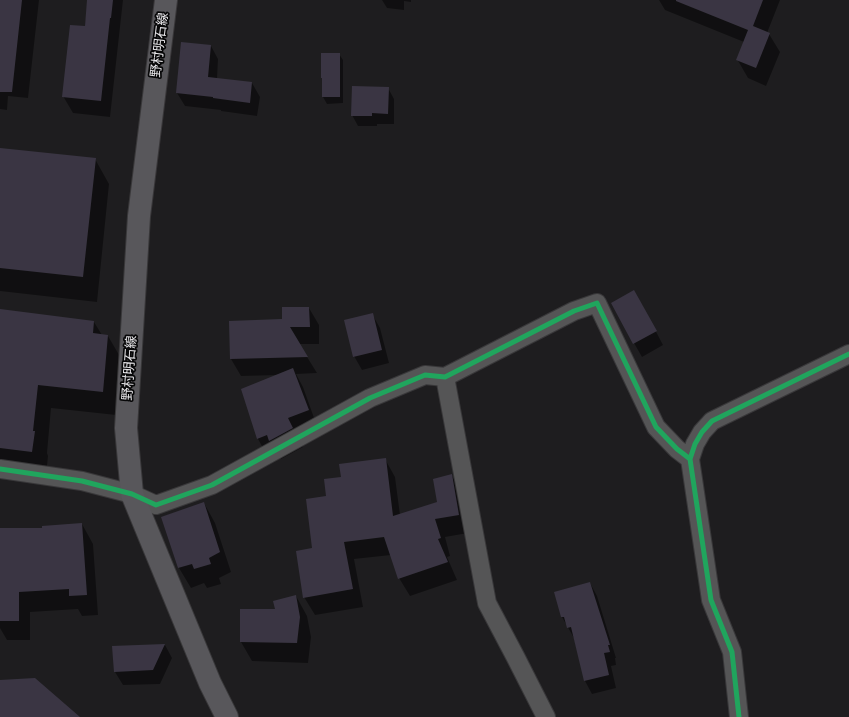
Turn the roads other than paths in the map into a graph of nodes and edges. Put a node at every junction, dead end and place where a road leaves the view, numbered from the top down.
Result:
1 (166, 0) edge
2 (849, 354) edge
3 (445, 377) junction
4 (690, 458) junction
5 (0, 468) edge
6 (132, 494) junction
7 (227, 717) edge
8 (546, 717) edge
9 (739, 717) edge

1 - 6 main road, 野村明石線
2 - 4 street
3 - 4 street
3 - 6 street
3 - 8 street
4 - 9 street
5 - 6 street
6 - 7 main road, 野村明石線

